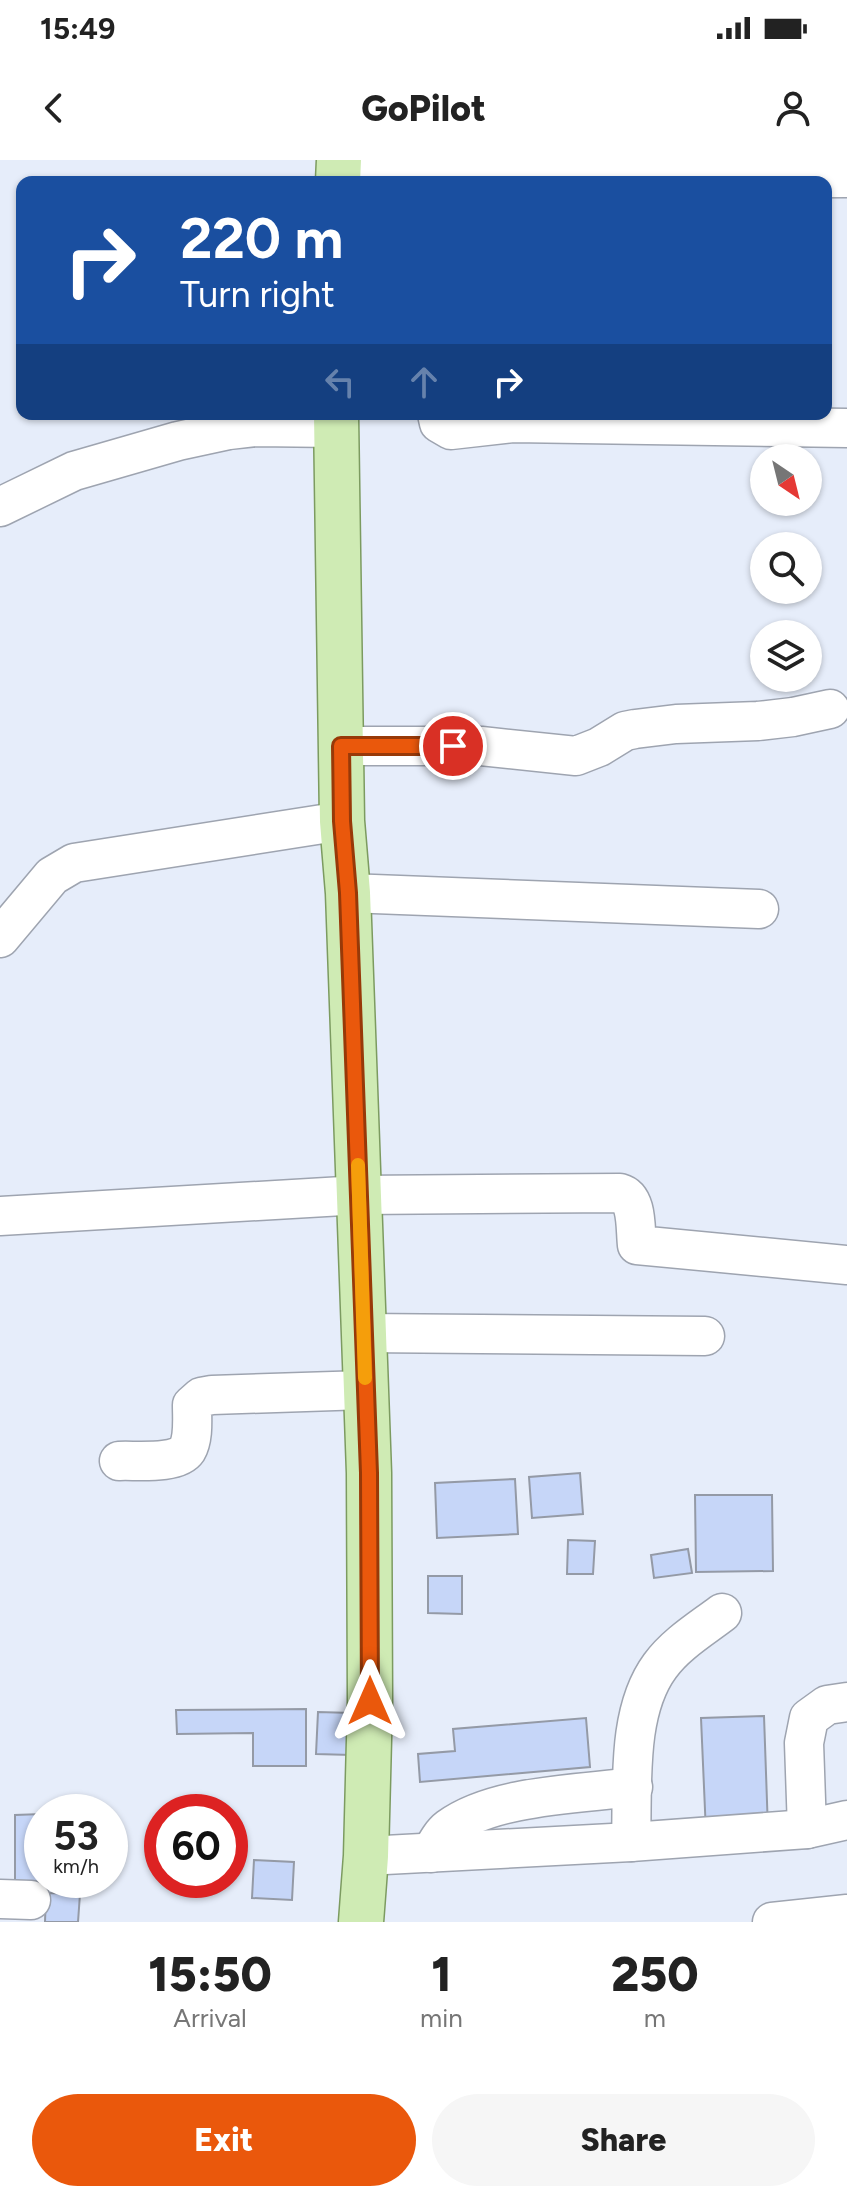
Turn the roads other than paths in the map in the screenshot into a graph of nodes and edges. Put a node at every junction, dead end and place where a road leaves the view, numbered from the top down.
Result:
1 (338, 172) edge
2 (536, 176) edge
3 (438, 420) edge
4 (507, 420) edge
5 (662, 420) edge
6 (336, 421) edge
7 (847, 428) edge
8 (0, 507) edge
9 (830, 709) dead end
10 (341, 746) junction
11 (342, 821) junction
12 (348, 893) junction
13 (759, 909) dead end
14 (0, 938) edge
15 (360, 1195) junction
16 (0, 1216) edge
17 (847, 1265) edge
18 (363, 1333) junction
19 (705, 1336) dead end
20 (365, 1390) junction
21 (119, 1461) dead end
22 (722, 1613) dead end
23 (847, 1702) edge
24 (633, 1787) junction
25 (847, 1820) edge
26 (807, 1829) junction
27 (631, 1842) junction
28 (431, 1853) junction
29 (366, 1856) junction
30 (847, 1914) edge
31 (361, 1922) edge
32 (772, 1922) edge

1 - 2 street
3 - 4 street
5 - 7 street
6 - 8 street
6 - 10 main road
9 - 10 street
10 - 11 main road
11 - 12 main road
11 - 14 street
12 - 13 street
12 - 15 main road
15 - 16 street
15 - 17 street
15 - 18 main road
18 - 19 street
18 - 20 main road
20 - 21 street
20 - 29 main road
22 - 24 street
23 - 26 street
24 - 27 street
24 - 28 street
25 - 26 street
26 - 27 street
27 - 28 street
28 - 29 street
29 - 31 main road
30 - 32 street

